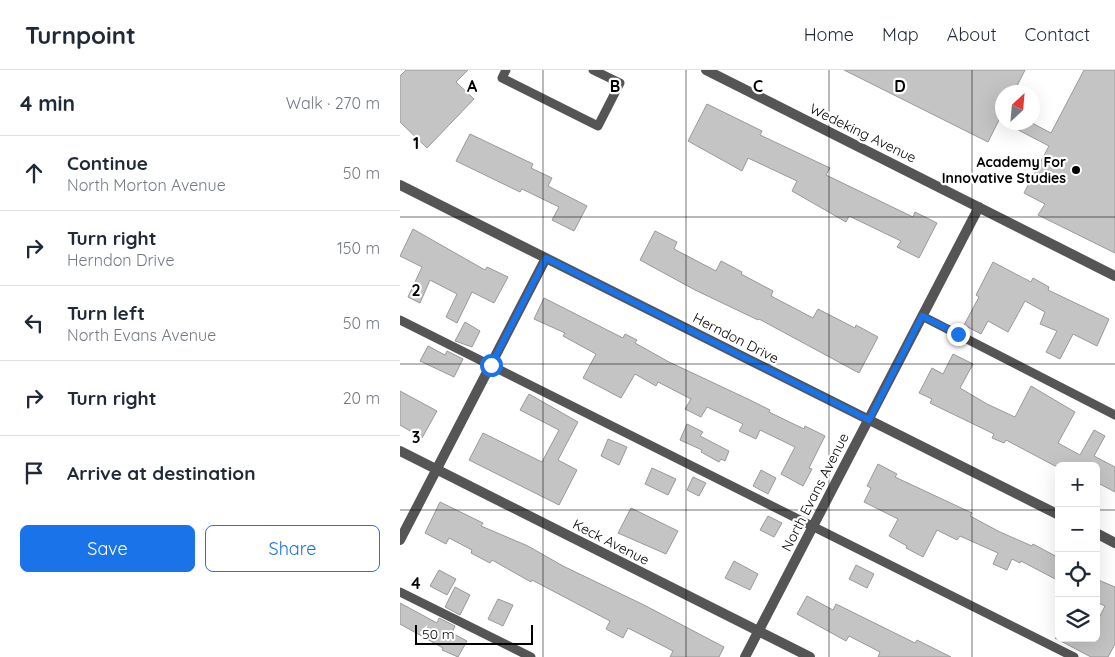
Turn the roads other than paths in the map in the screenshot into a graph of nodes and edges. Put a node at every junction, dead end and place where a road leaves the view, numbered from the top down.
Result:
1 (506, 70) edge
2 (593, 70) edge
3 (706, 70) edge
4 (400, 185) edge
5 (979, 207) junction
6 (546, 258) junction
7 (1115, 276) edge
8 (922, 316) junction
9 (400, 320) edge
10 (491, 365) junction
11 (1115, 415) edge
12 (869, 420) junction
13 (400, 451) edge
14 (436, 470) junction
15 (1055, 513) edge
16 (812, 527) junction
17 (1100, 535) edge
18 (400, 540) edge
19 (1115, 543) edge
20 (400, 592) edge
21 (758, 631) junction
22 (531, 657) edge
23 (745, 657) edge
24 (810, 657) edge
25 (1074, 657) edge

1 - 2 lane
3 - 5 street, Wedeking Avenue
4 - 6 street, Herndon Drive
5 - 7 street, Wedeking Avenue
5 - 8 street, North Evans Avenue
6 - 10 street
6 - 12 street, Herndon Drive
8 - 11 lane
8 - 12 street, North Evans Avenue
9 - 10 lane
10 - 14 street
10 - 16 lane
12 - 15 street, Herndon Drive
12 - 16 street, North Evans Avenue
13 - 14 street, Keck Avenue
14 - 18 street
14 - 21 street, Keck Avenue
16 - 21 street, North Evans Avenue
16 - 25 lane
17 - 19 street
20 - 22 lane
21 - 23 street, North Evans Avenue
21 - 24 street, Keck Avenue

